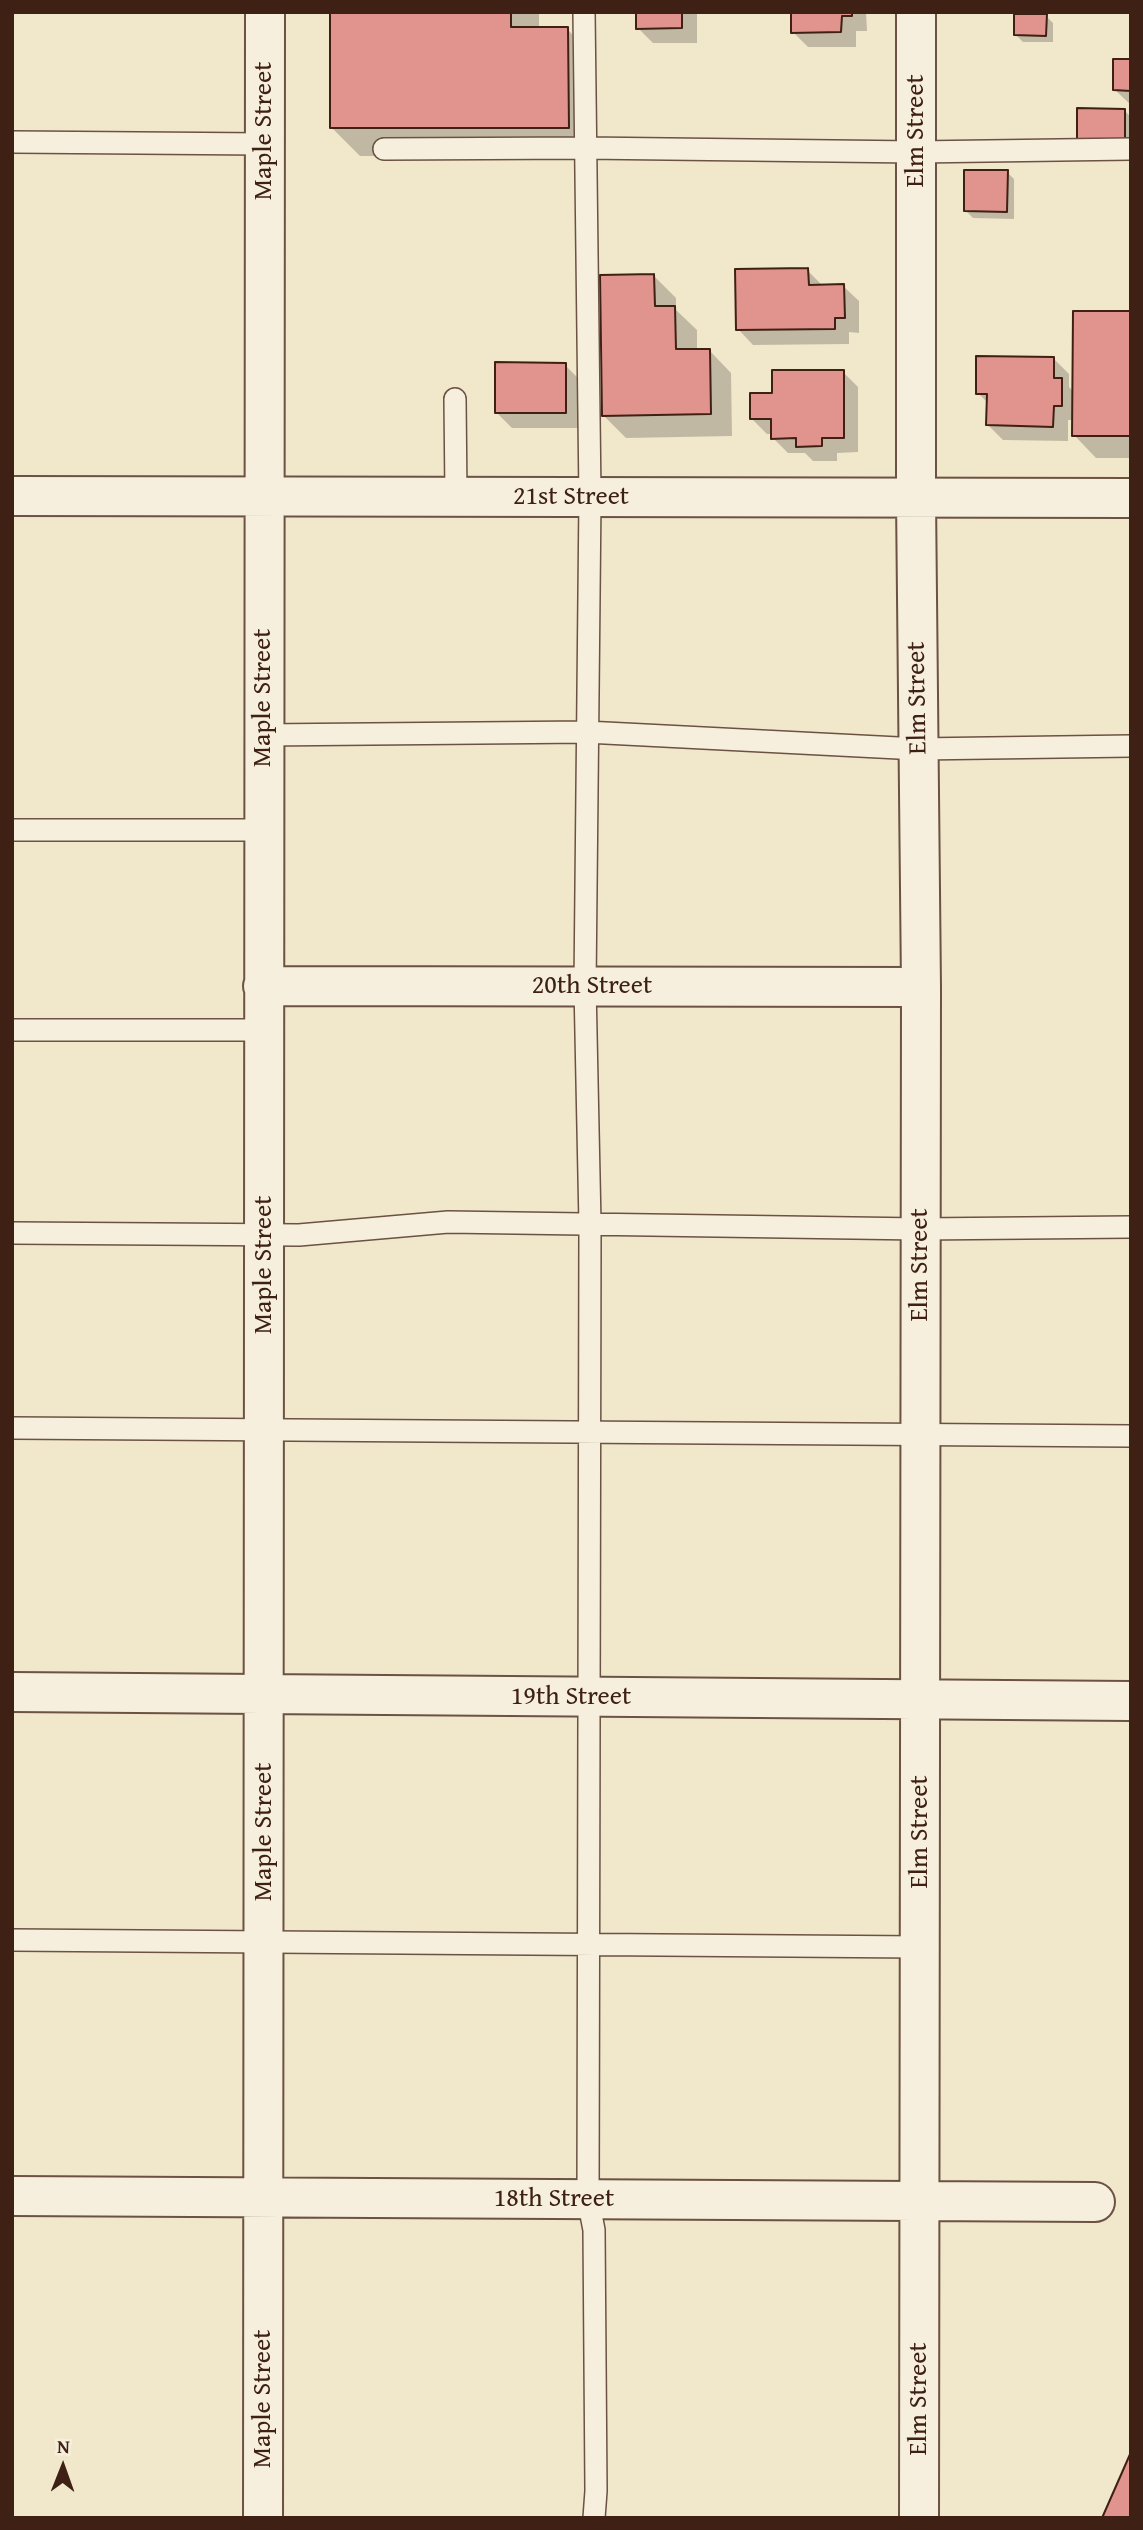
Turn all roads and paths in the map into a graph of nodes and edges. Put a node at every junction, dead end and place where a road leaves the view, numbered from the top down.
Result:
1 (265, 12) edge
2 (584, 12) edge
3 (916, 12) edge
4 (12, 142) edge
5 (264, 144) junction
6 (585, 148) junction
7 (384, 149) dead end
8 (1131, 149) edge
9 (916, 152) junction
10 (455, 399) dead end
11 (263, 494) junction
12 (12, 496) edge
13 (456, 496) junction
14 (590, 497) junction
15 (1131, 498) edge
16 (915, 499) junction
17 (586, 732) junction
18 (263, 735) junction
19 (1131, 746) edge
20 (918, 749) junction
21 (12, 830) edge
22 (263, 830) junction
23 (263, 986) junction
24 (585, 986) junction
25 (921, 986) junction
26 (12, 1030) edge
27 (263, 1030) junction
28 (590, 1224) junction
29 (1131, 1227) edge
30 (920, 1229) junction
31 (12, 1233) edge
32 (264, 1236) junction
33 (12, 1428) edge
34 (264, 1431) junction
35 (587, 1434) junction
36 (1131, 1436) edge
37 (920, 1437) junction
38 (12, 1692) edge
39 (265, 1694) junction
40 (589, 1697) junction
41 (920, 1700) junction
42 (1131, 1701) edge
43 (12, 1940) edge
44 (264, 1942) junction
45 (589, 1944) junction
46 (920, 1947) junction
47 (12, 2196) edge
48 (263, 2197) junction
49 (589, 2199) junction
50 (920, 2201) junction
51 (1095, 2202) dead end
52 (262, 2518) edge
53 (594, 2518) edge
54 (919, 2518) edge

1 - 5 street, Maple Street
2 - 6 lane
3 - 9 street, Elm Street
4 - 5 lane
5 - 11 street, Maple Street
6 - 7 lane
6 - 9 lane
6 - 14 lane
8 - 9 lane
9 - 16 street, Elm Street
10 - 13 lane
11 - 12 street, 21st Street
11 - 13 street, 21st Street
11 - 18 street, Maple Street
13 - 14 street, 21st Street
14 - 16 street, 21st Street
14 - 17 lane
15 - 16 street, 21st Street
16 - 20 street, Elm Street
17 - 18 lane
17 - 20 lane
17 - 24 lane
18 - 22 street, Maple Street
19 - 20 lane
20 - 25 street, Elm Street
21 - 22 lane
22 - 23 street, Maple Street
23 - 24 street, 20th Street
23 - 27 street, Maple Street
24 - 25 street, 20th Street
24 - 28 lane
25 - 30 street, Elm Street
26 - 27 lane
27 - 32 street, Maple Street
28 - 30 lane
28 - 32 lane
28 - 35 lane
29 - 30 lane
30 - 37 street, Elm Street
31 - 32 lane
32 - 34 street, Maple Street
33 - 34 lane
34 - 35 lane
34 - 39 street, Maple Street
35 - 37 lane
35 - 40 lane
36 - 37 lane
37 - 41 street, Elm Street
38 - 39 street, 19th Street
39 - 40 street, 19th Street
39 - 44 street, Maple Street
40 - 41 street, 19th Street
40 - 45 lane
41 - 42 street, 19th Street
41 - 46 street, Elm Street
43 - 44 lane
44 - 45 lane
44 - 48 street, Maple Street
45 - 46 lane
45 - 49 lane
46 - 50 street, Elm Street
47 - 48 street, 18th Street
48 - 49 street, 18th Street
48 - 52 street, Maple Street
49 - 50 street, 18th Street
49 - 53 lane
50 - 51 street, 18th Street
50 - 54 street, Elm Street

